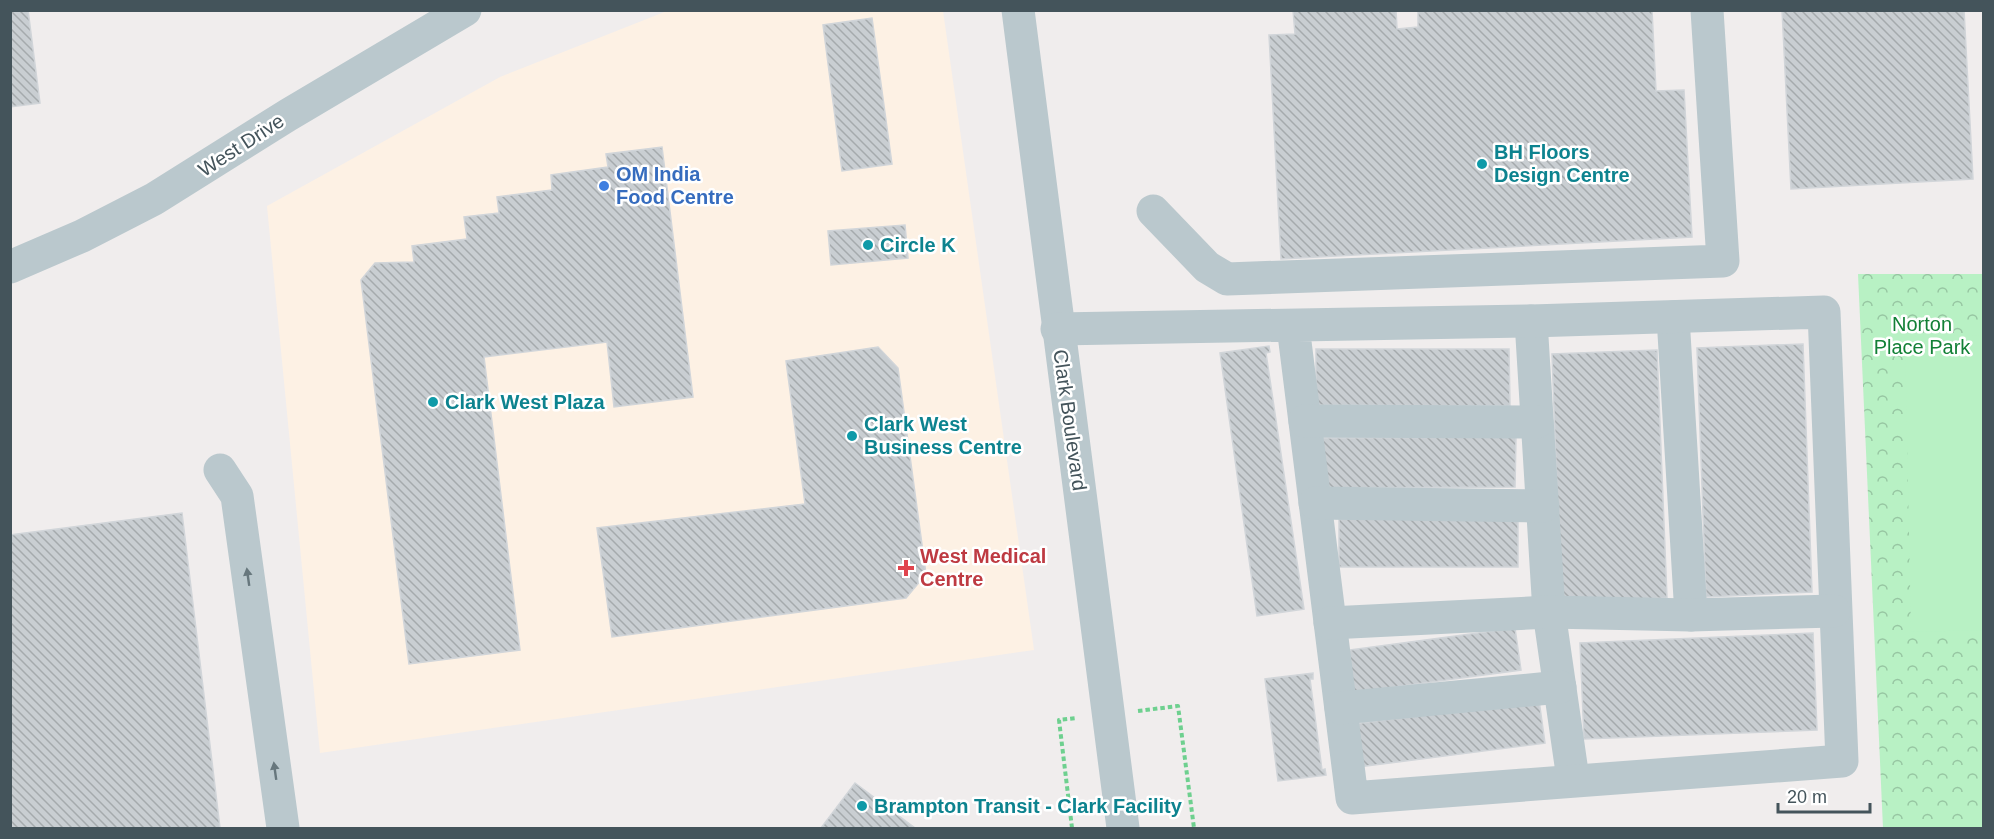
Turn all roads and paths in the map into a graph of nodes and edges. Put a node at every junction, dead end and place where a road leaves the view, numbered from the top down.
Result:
1 (465, 10) edge
2 (1018, 10) edge
3 (1707, 10) edge
4 (1153, 211) dead end
5 (10, 267) edge
6 (1673, 317) junction
7 (1531, 321) junction
8 (1293, 326) junction
9 (1057, 329) junction
10 (1305, 422) junction
11 (1537, 422) junction
12 (220, 470) dead end
13 (1315, 503) junction
14 (1543, 506) junction
15 (1834, 611) junction
16 (1549, 612) junction
17 (1691, 615) junction
18 (1330, 623) junction
19 (1560, 687) junction
20 (1178, 706) dead end
21 (1341, 708) junction
22 (1059, 720) dead end
23 (1573, 779) junction
24 (283, 828) edge
25 (1072, 828) edge
26 (1123, 828) edge
27 (1194, 828) edge

1 - 5 street, West Drive
2 - 9 street, Clark Boulevard
3 - 4 street
6 - 7 street
6 - 15 street
6 - 17 street
7 - 8 street
7 - 11 street
8 - 9 street
8 - 10 street
9 - 26 street, Clark Boulevard
10 - 11 street
10 - 13 street
11 - 14 street
24 -> 12 street
13 - 14 street
13 - 18 street
14 - 16 street
15 - 17 street
15 - 23 street
16 - 17 street
16 - 18 street
16 - 19 street
18 - 21 street
19 - 21 street
19 - 23 street
20 - 27 path
21 - 23 street
22 - 25 path

